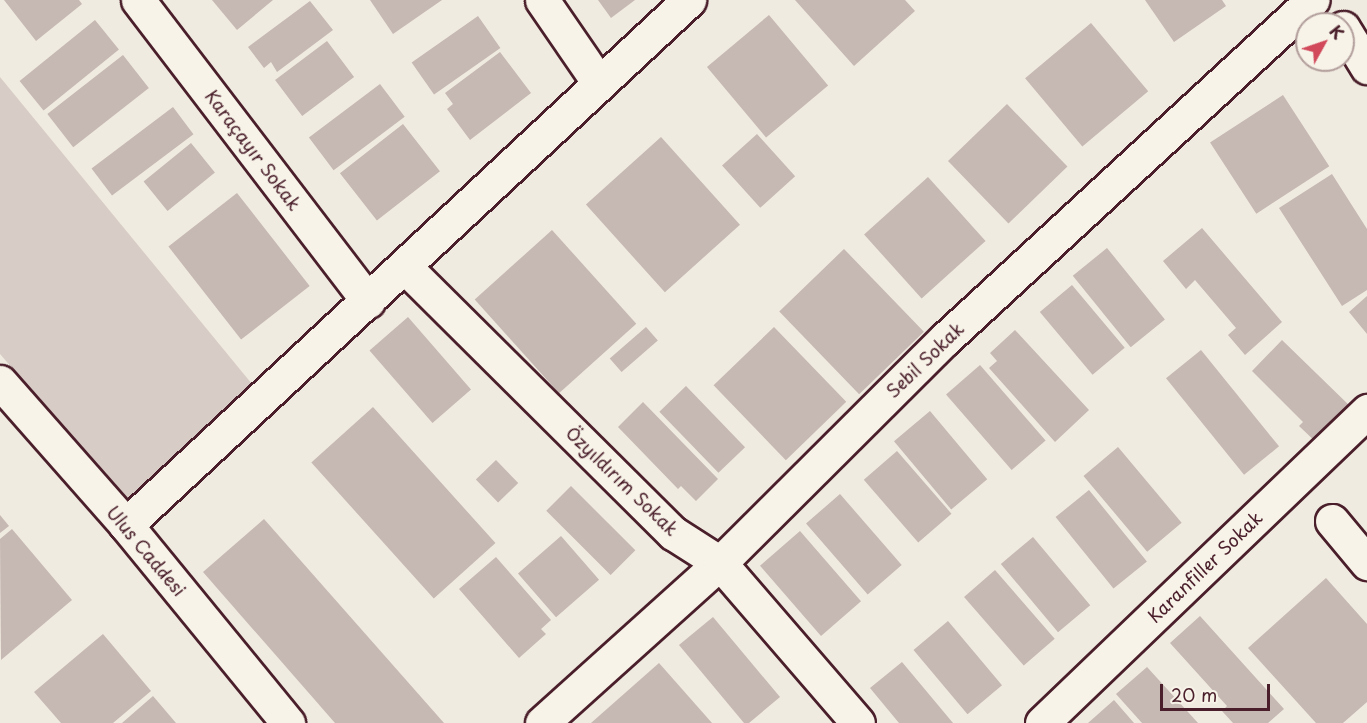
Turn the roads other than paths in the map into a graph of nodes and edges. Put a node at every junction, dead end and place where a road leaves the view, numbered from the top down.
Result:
1 (138, 0) edge
2 (542, 0) edge
3 (689, 0) edge
4 (1312, 0) edge
5 (1355, 47) edge
6 (1367, 67) edge
7 (598, 83) junction
8 (405, 267) junction
9 (368, 301) junction
10 (0, 382) edge
11 (1367, 411) edge
12 (1332, 520) dead end
13 (126, 525) junction
14 (720, 563) junction
15 (1367, 563) edge
16 (288, 723) edge
17 (542, 723) edge
18 (858, 723) edge
19 (1042, 723) edge

1 - 9 street, Karaçayır Sokak
2 - 7 street
3 - 7 street
4 - 14 street, Sebil Sokak
5 - 6 street
7 - 8 street
8 - 9 street
8 - 14 street, Özyıldırım Sokak
9 - 13 street
10 - 13 street, Ulus Caddesi
11 - 19 street, Karanfiller Sokak
12 - 15 street
13 - 16 street, Ulus Caddesi
14 - 17 street, Sebil Sokak
14 - 18 street, Özyıldırım Sokak

